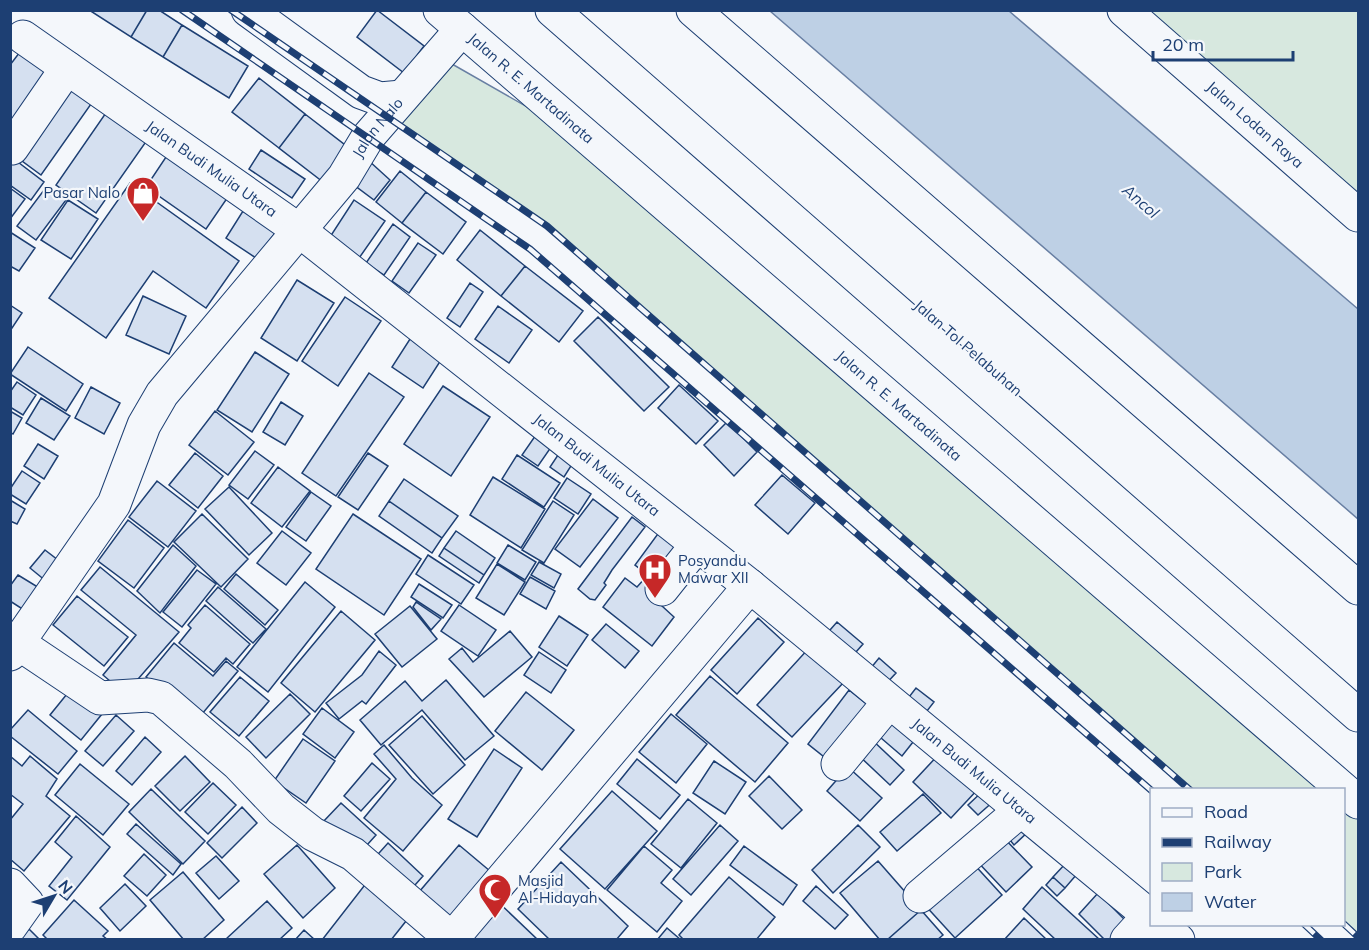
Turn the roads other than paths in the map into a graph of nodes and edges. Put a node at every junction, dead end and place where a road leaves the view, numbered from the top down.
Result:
1 (248, 10) edge
2 (552, 10) edge
3 (574, 10) edge
4 (693, 10) edge
5 (1124, 10) edge
6 (451, 20) edge
7 (23, 38) dead end
8 (67, 68) junction
9 (402, 97) junction
10 (12, 148) dead end
11 (1359, 215) edge
12 (300, 231) junction
13 (697, 545) junction
14 (750, 586) junction
15 (1359, 588) edge
16 (662, 589) dead end
17 (14, 648) edge
18 (1359, 690) edge
19 (889, 702) junction
20 (1359, 715) edge
21 (838, 764) dead end
22 (1343, 788) edge
23 (1345, 790) edge
24 (1359, 802) edge
25 (1021, 810) junction
26 (10, 885) edge
27 (920, 896) dead end
28 (1150, 917) edge
29 (1150, 921) edge
30 (1162, 926) edge
31 (10, 927) edge
32 (451, 939) edge
33 (1127, 939) edge
34 (1178, 939) edge

1 - 9 main road
2 - 20 main road
3 - 18 main road, Jalan Tol Pelabuhan
4 - 15 main road
5 - 11 main road, Jalan Lodan Raya
6 - 9 main road, Jalan Nalo
6 - 22 main road, Jalan R. E. Martadinata
7 - 8 main road, Jalan Budi Mulia Utara
8 - 10 main road
8 - 12 main road, Jalan Budi Mulia Utara
9 - 12 main road, Jalan Nalo
12 - 13 main road, Jalan Budi Mulia Utara
12 - 17 main road, Jalan Nalo
13 - 14 main road, Jalan Budi Mulia Utara
13 - 16 main road
14 - 19 main road, Jalan Budi Mulia Utara
14 - 32 main road
17 - 32 main road
19 - 21 main road
19 - 25 main road, Jalan Budi Mulia Utara
23 - 24 main road, Jalan R. E. Martadinata
25 - 27 main road
25 - 28 main road, Jalan Budi Mulia Utara
26 - 31 main road
29 - 33 main road
30 - 34 main road, Jalan Budi Mulia Utara

